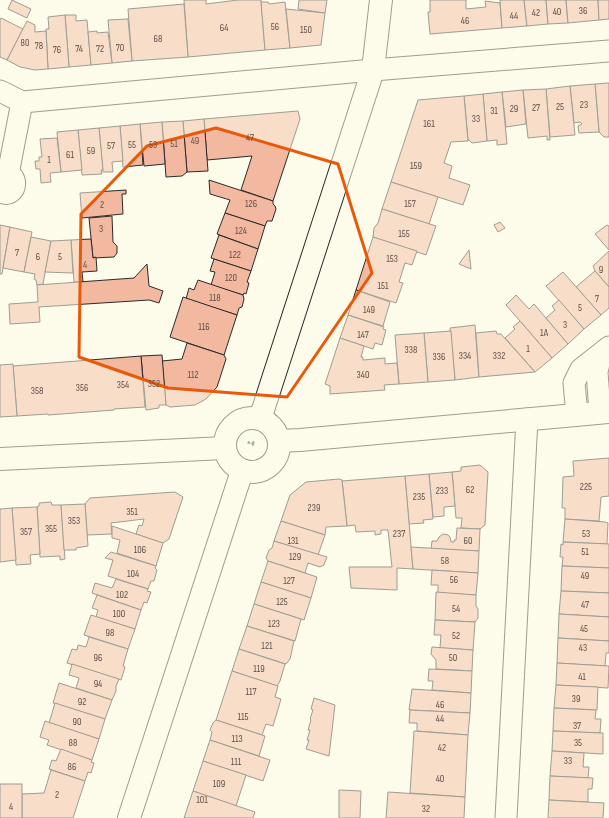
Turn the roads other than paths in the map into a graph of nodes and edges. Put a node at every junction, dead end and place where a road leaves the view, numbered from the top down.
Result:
1 (381, 0) edge
2 (609, 51) edge
3 (373, 70) junction
4 (0, 91) edge
5 (22, 102) junction
6 (3, 180) edge
7 (605, 350) edge
8 (605, 412) edge
9 (577, 415) junction
10 (260, 419) junction
11 (527, 419) junction
12 (279, 441) junction
13 (224, 448) junction
14 (0, 460) edge
15 (242, 471) junction
16 (129, 818) edge
17 (506, 818) edge

1 - 3 street
2 - 3 street
3 - 5 street
3 - 10 street
4 - 5 street
5 - 6 street
7 - 8 street
7 - 9 street
8 - 9 street
9 - 11 street
10 - 12 street
10 - 13 street
11 - 12 street
11 - 17 street
12 - 15 street
13 - 14 street
13 - 15 street
15 - 16 street

